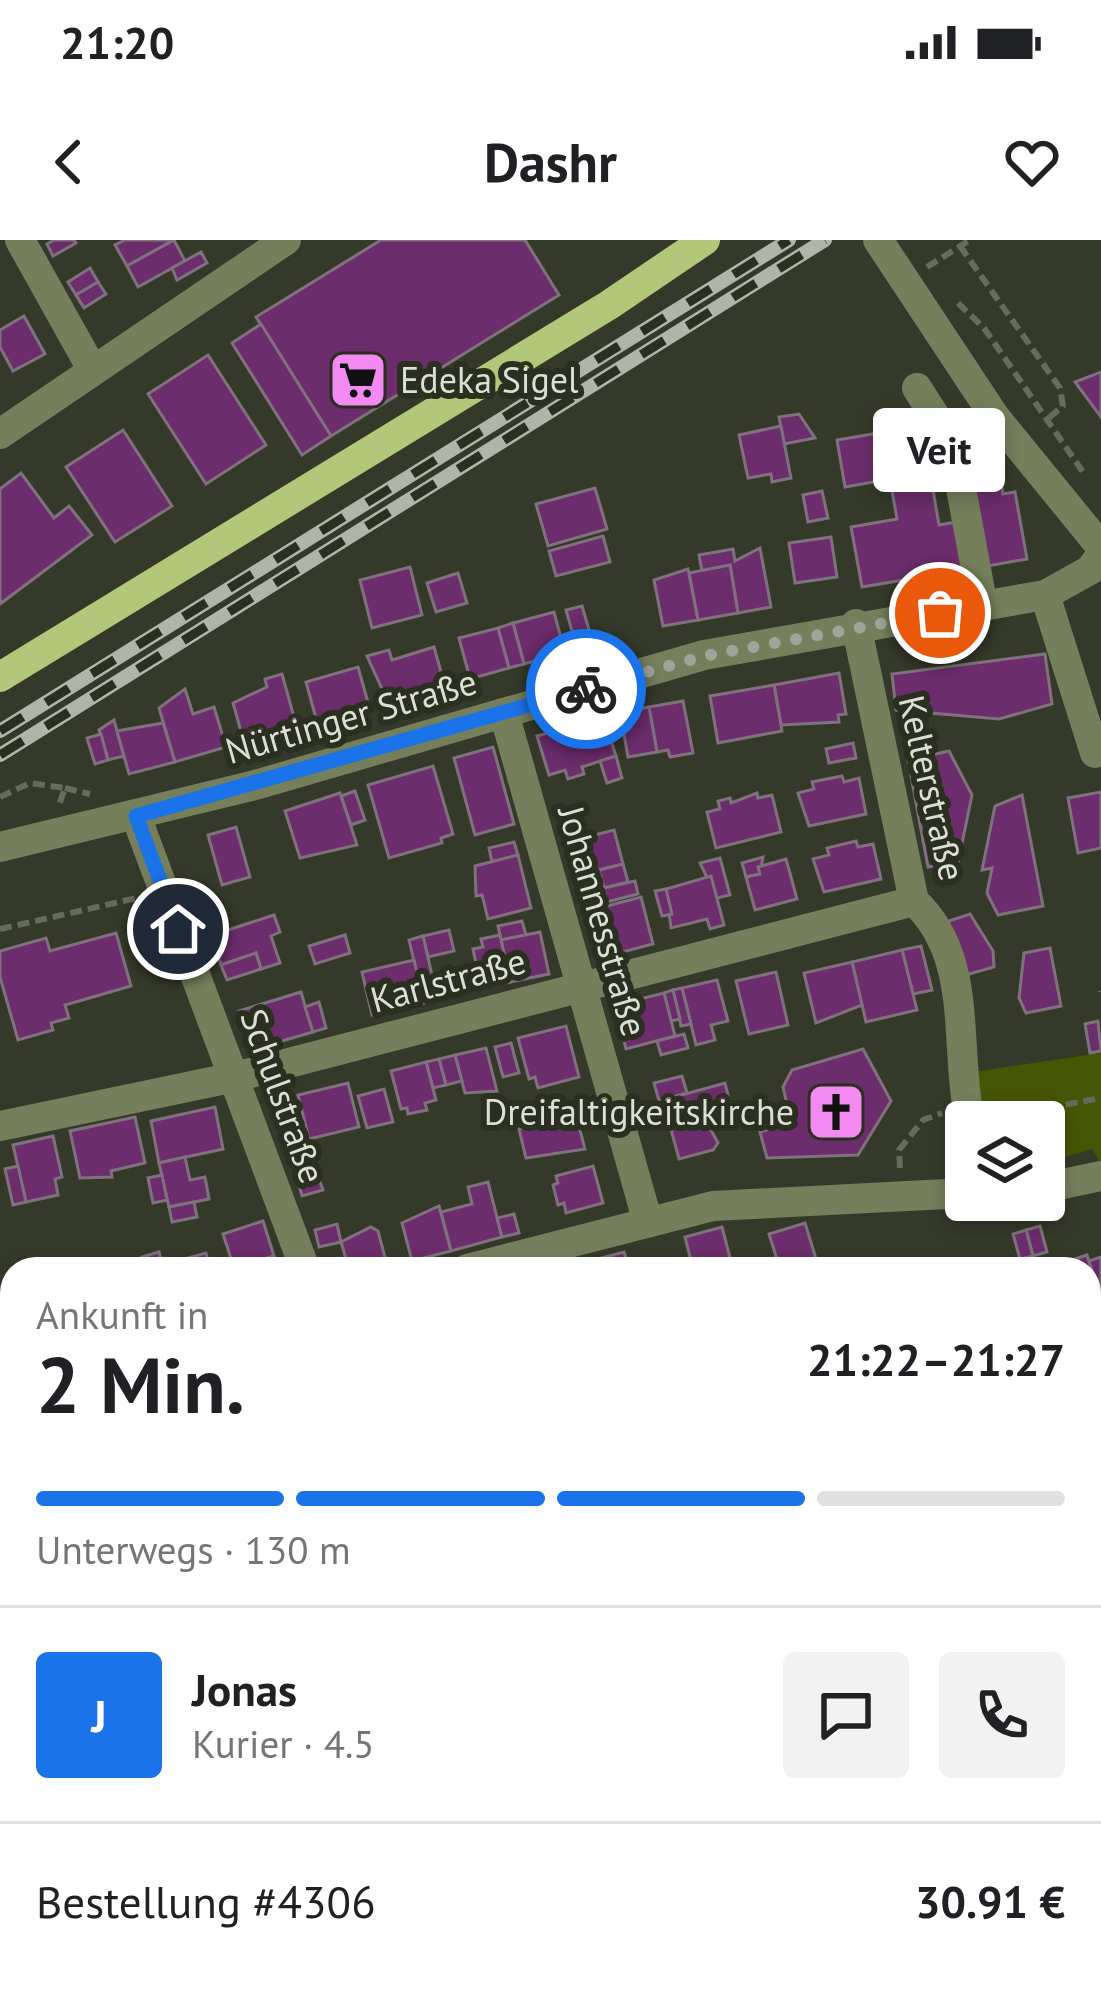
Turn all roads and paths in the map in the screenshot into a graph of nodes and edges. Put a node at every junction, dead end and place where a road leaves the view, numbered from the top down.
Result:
1 (20, 240) edge
2 (286, 240) edge
3 (705, 240) edge
4 (878, 240) edge
5 (970, 240) edge
6 (960, 247) junction
7 (931, 265) dead end
8 (946, 295) dead end
9 (92, 369) junction
10 (917, 388) dead end
11 (1045, 421) junction
12 (0, 434) edge
13 (1087, 478) dead end
14 (1101, 551) edge
15 (1046, 595) junction
16 (982, 607) junction
17 (856, 624) junction
18 (0, 677) edge
19 (504, 712) junction
20 (1095, 753) dead end
21 (65, 788) junction
22 (0, 797) edge
23 (57, 808) dead end
24 (96, 808) junction
25 (136, 816) junction
26 (0, 847) edge
27 (164, 892) junction
28 (914, 901) junction
29 (0, 929) edge
30 (580, 985) junction
31 (235, 1077) junction
32 (1101, 1098) edge
33 (979, 1101) edge
34 (1065, 1102) edge
35 (945, 1116) edge
36 (0, 1126) edge
37 (899, 1150) dead end
38 (1101, 1176) edge
39 (1065, 1184) edge
40 (945, 1194) edge
41 (647, 1219) junction
42 (301, 1257) edge
43 (510, 1257) edge

1 - 9 street
2 - 9 street
3 - 18 main road
4 - 14 street
5 - 6 path
6 - 7 path
6 - 11 path
8 - 11 path
9 - 12 street
10 - 16 street
11 - 13 path
14 - 15 street, Nürtinger Straße
15 - 16 street, Nürtinger Straße
15 - 20 street
16 - 17 street, Nürtinger Straße
17 - 19 street, Nürtinger Straße
17 - 28 street, Kelterstraße
19 - 25 street, Nürtinger Straße
19 - 30 street, Johannesstraße
21 - 22 path
21 - 23 path
21 - 24 path
24 - 25 street, Nürtinger Straße
24 - 26 street, Nürtinger Straße
25 - 27 street, Schulstraße
27 - 29 path
27 - 31 street, Schulstraße
28 - 30 street, Karlstraße
28 - 33 street, Kelterstraße
30 - 31 street, Karlstraße
30 - 41 street, Johannesstraße
31 - 36 street, Karlstraße
31 - 42 street, Schulstraße
32 - 34 path
35 - 37 path
38 - 39 street
40 - 41 street
41 - 43 street

